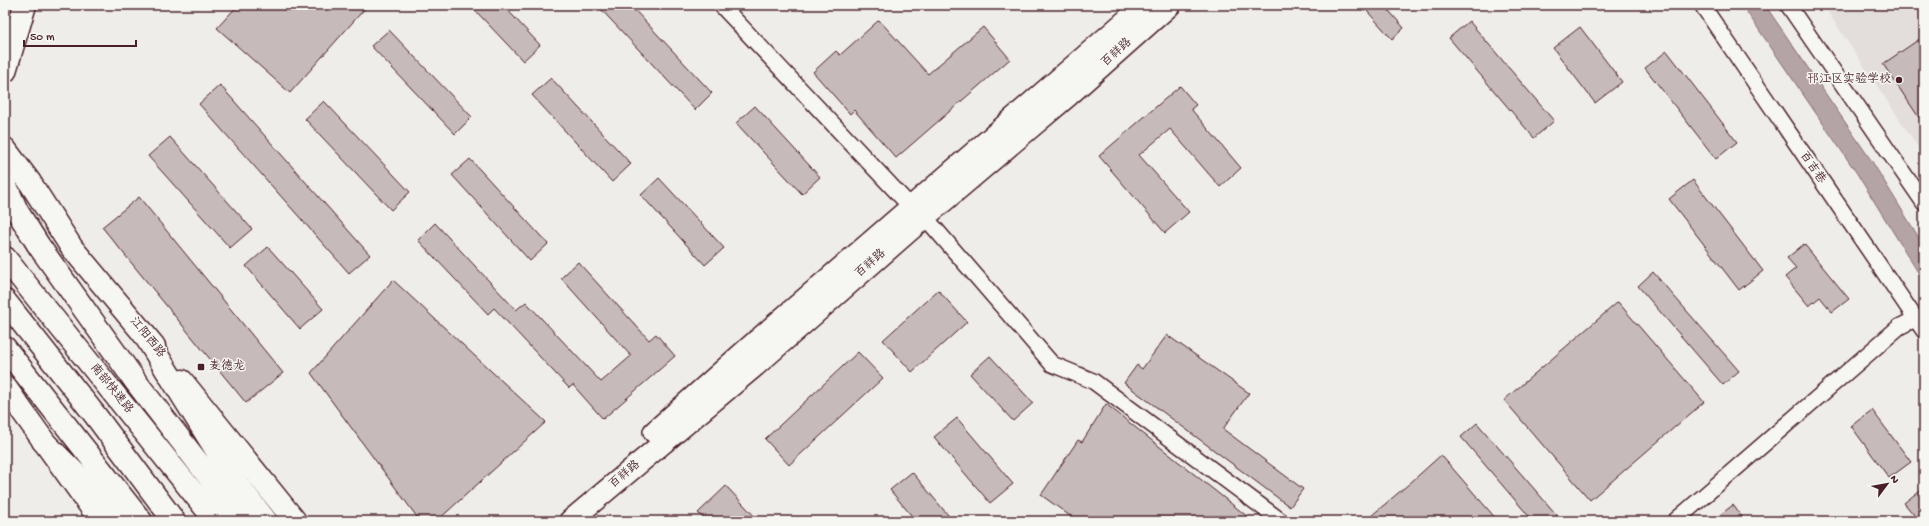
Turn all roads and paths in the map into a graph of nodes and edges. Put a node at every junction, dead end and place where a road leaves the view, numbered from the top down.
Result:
1 (25, 5) edge
2 (721, 5) edge
3 (1144, 5) edge
4 (1170, 5) edge
5 (1702, 5) edge
6 (1788, 5) edge
7 (5, 71) edge
8 (5, 149) edge
9 (5, 184) edge
10 (1924, 203) edge
11 (918, 212) junction
12 (5, 220) edge
13 (5, 258) edge
14 (5, 301) edge
15 (1920, 318) edge
16 (142, 331) junction
17 (1924, 331) edge
18 (5, 348) edge
19 (136, 382) junction
20 (5, 387) edge
21 (43, 441) junction
22 (102, 521) edge
23 (123, 521) edge
24 (141, 521) edge
25 (174, 521) edge
26 (216, 521) edge
27 (243, 521) edge
28 (266, 521) edge
29 (295, 521) edge
30 (554, 521) edge
31 (570, 521) edge
32 (1281, 521) edge
33 (1675, 521) edge

1 - 7 main road
2 - 11 street
3 - 11 street, 百祥路
4 - 11 street, 百祥路
5 - 15 street, 百吉巷
6 - 10 street
8 - 16 main road, 江阳西路
9 - 19 main road
11 - 30 street, 百祥路
11 - 31 street, 百祥路
11 - 32 street
12 - 19 main road
13 - 26 main road, 南部快速路
14 - 25 main road
15 - 17 street, 百吉巷
15 - 33 street
16 - 28 main road
16 - 29 main road, 江阳西路
18 - 24 main road
19 - 27 main road
20 - 21 main road
21 - 22 main road
21 - 23 main road

